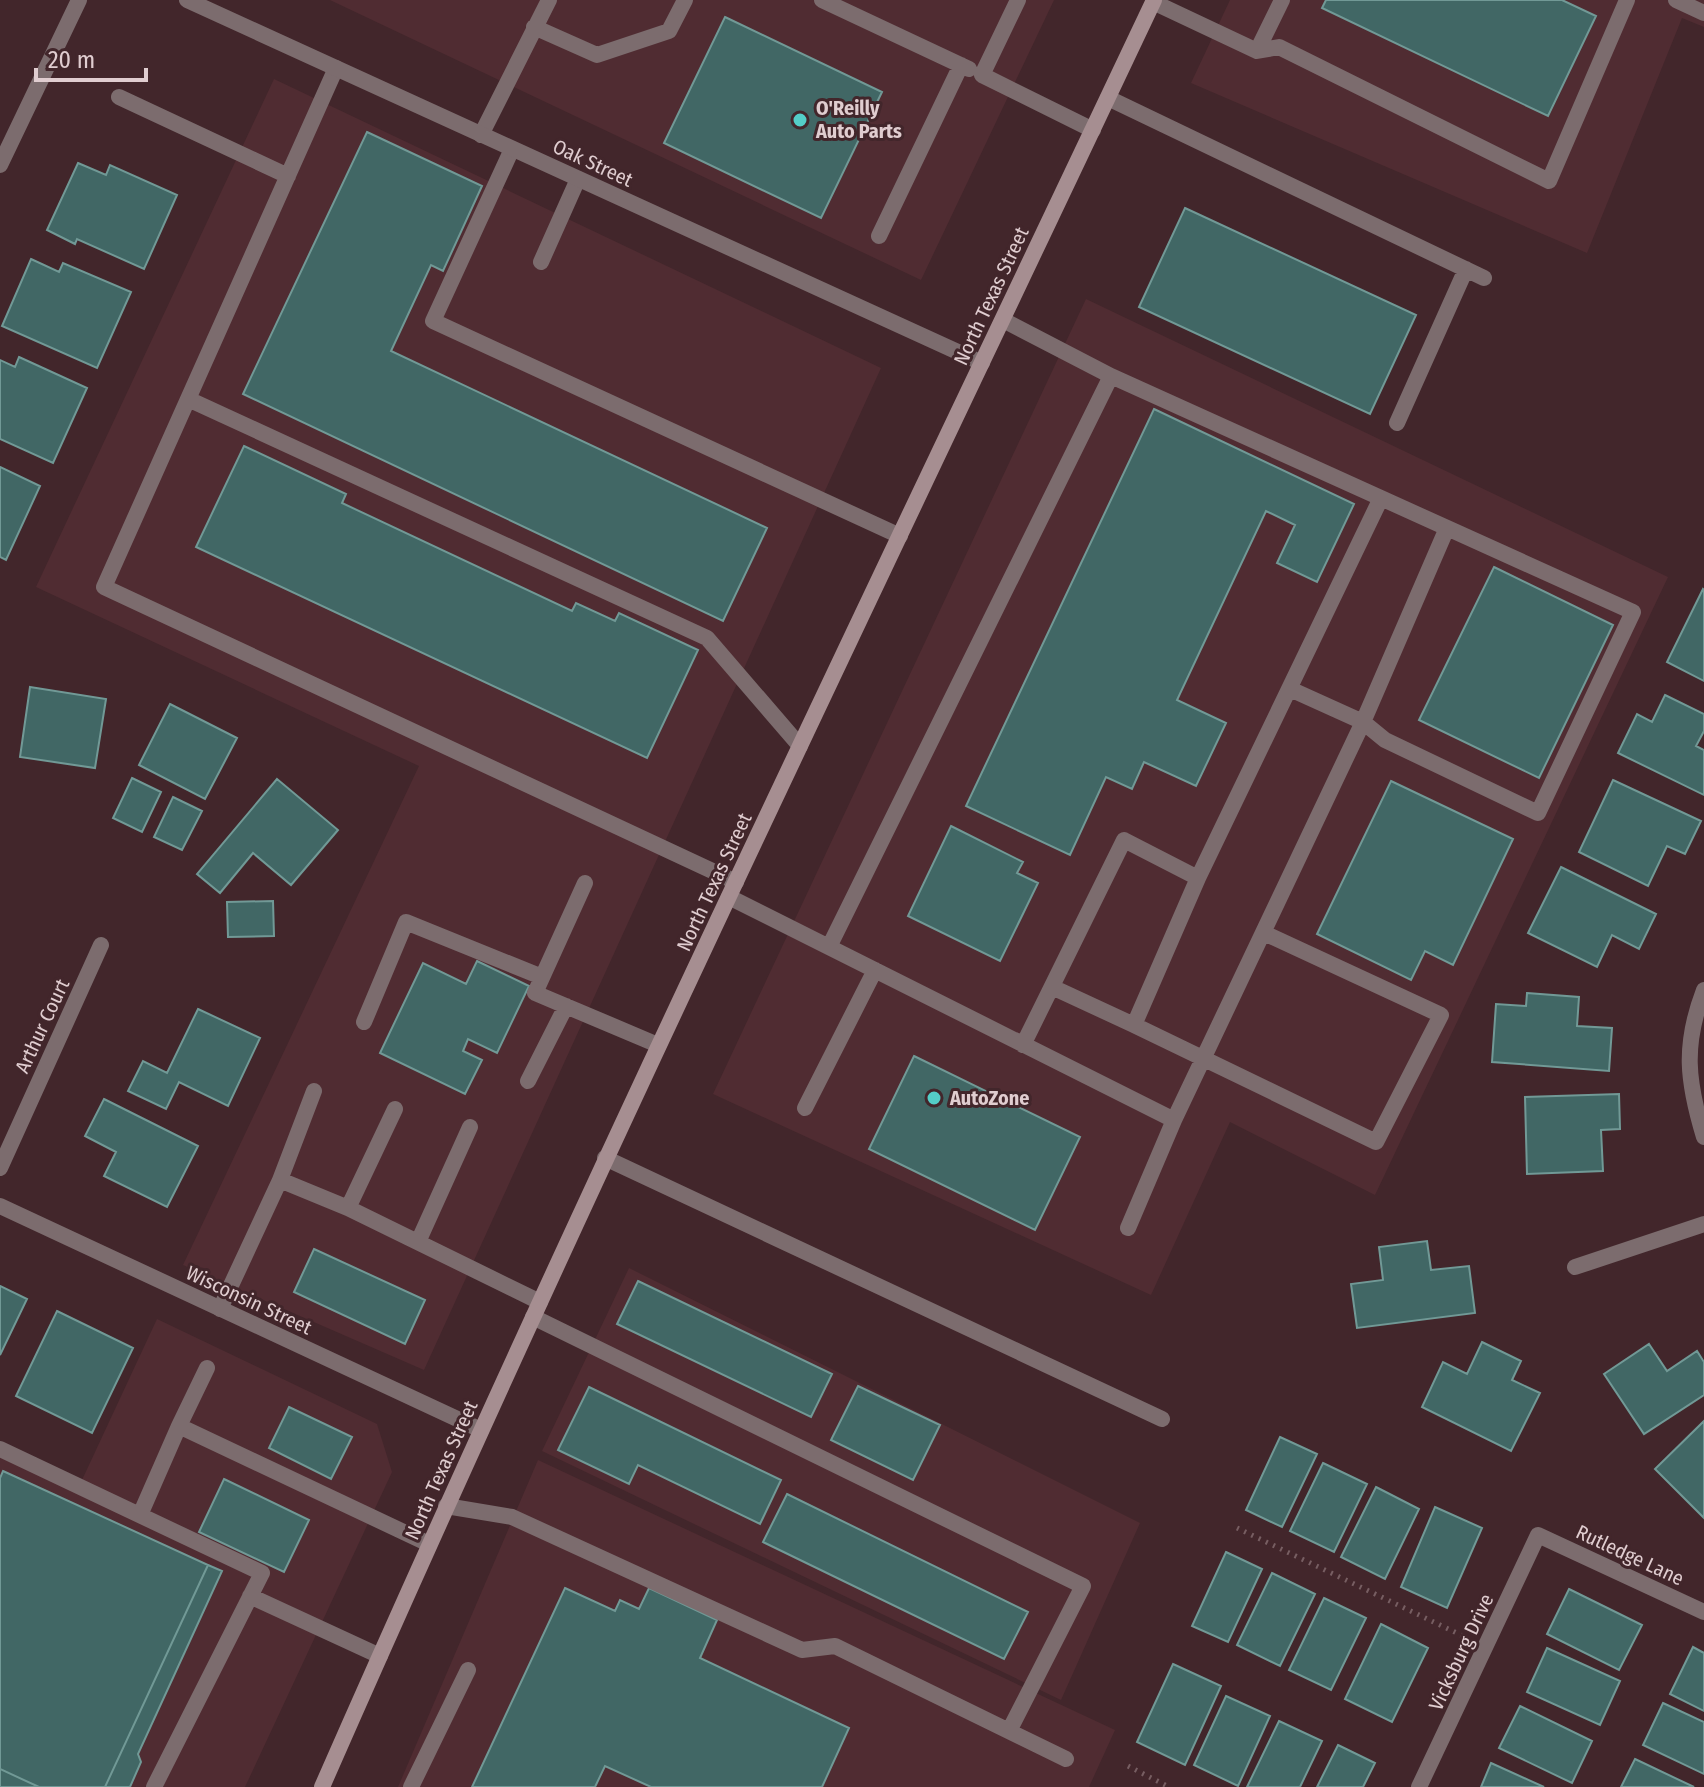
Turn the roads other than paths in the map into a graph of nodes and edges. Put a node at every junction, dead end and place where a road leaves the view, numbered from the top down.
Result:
1 (79, 0) edge
2 (187, 0) edge
3 (549, 0) edge
4 (685, 0) edge
5 (822, 0) edge
6 (1018, 0) edge
7 (1282, 0) edge
8 (1676, 0) edge
9 (1154, 1) edge
10 (1622, 2) edge
11 (1704, 13) edge
12 (534, 27) junction
13 (1257, 51) junction
14 (961, 65) junction
15 (336, 68) junction
16 (982, 75) junction
17 (119, 97) dead end
18 (1108, 98) junction
19 (1093, 130) junction
20 (481, 135) junction
21 (512, 149) junction
22 (0, 165) edge
23 (288, 176) junction
24 (578, 179) junction
25 (879, 236) dead end
26 (541, 262) dead end
27 (1466, 269) junction
28 (1484, 278) dead end
29 (1003, 320) junction
30 (982, 363) junction
31 (1111, 376) junction
32 (188, 399) junction
33 (1397, 423) dead end
34 (1381, 498) junction
35 (1447, 528) junction
36 (900, 536) junction
37 (1290, 689) junction
38 (1363, 722) junction
39 (800, 746) junction
40 (1198, 878) junction
41 (585, 883) dead end
42 (732, 889) junction
43 (1264, 933) junction
44 (101, 945) dead end
45 (829, 947) junction
46 (875, 970) junction
47 (542, 977) junction
48 (1052, 987) junction
49 (1704, 990) edge
50 (566, 1006) junction
51 (364, 1022) dead end
52 (1134, 1025) junction
53 (658, 1045) junction
54 (1023, 1045) junction
55 (1202, 1060) junction
56 (528, 1081) dead end
57 (314, 1091) dead end
58 (805, 1108) dead end
59 (395, 1109) dead end
60 (1174, 1120) junction
61 (470, 1127) dead end
62 (1704, 1137) edge
63 (605, 1158) junction
64 (0, 1168) edge
65 (280, 1180) junction
66 (0, 1206) edge
67 (348, 1208) junction
68 (1704, 1224) edge
69 (1128, 1228) dead end
70 (418, 1242) junction
71 (1575, 1267) dead end
72 (220, 1309) junction
73 (536, 1310) junction
74 (207, 1368) dead end
75 (1162, 1419) dead end
76 (179, 1426) junction
77 (481, 1430) junction
78 (0, 1449) edge
79 (446, 1506) junction
80 (140, 1515) junction
81 (1538, 1535) joint
82 (429, 1544) junction
83 (250, 1596) junction
84 (1704, 1612) edge
85 (380, 1656) junction
86 (468, 1670) dead end
87 (1009, 1731) junction
88 (1066, 1759) dead end
89 (154, 1787) edge
90 (322, 1787) edge
91 (411, 1787) edge
92 (1419, 1787) edge

1 - 22 street
2 - 15 street, Oak Street
3 - 12 street
4 - 12 street
5 - 14 street
6 - 16 street
7 - 13 street
8 - 11 street
9 - 13 street
9 - 18 main road, North Texas Street
10 - 13 street
12 - 20 street
14 - 16 street
14 - 25 street
15 - 20 street, Oak Street
15 - 23 street
16 - 19 street
17 - 23 street
18 - 19 main road, North Texas Street
18 - 27 street
19 - 29 main road, North Texas Street
20 - 21 street, Oak Street
21 - 24 street, Oak Street
21 - 36 street
23 - 32 street
24 - 26 street
24 - 30 street, Oak Street
27 - 28 street
27 - 33 street
29 - 30 main road, North Texas Street
29 - 31 street
30 - 36 main road, North Texas Street
31 - 34 street
31 - 45 street
32 - 39 street
32 - 42 street
34 - 35 street
34 - 37 street
35 - 38 street
35 - 38 street
36 - 39 main road, North Texas Street
37 - 38 street
37 - 40 street
38 - 43 street
39 - 42 main road, North Texas Street
40 - 48 street
40 - 52 street
41 - 47 street
42 - 45 street
42 - 53 main road, North Texas Street
43 - 55 street
43 - 55 street
44 - 64 street, Arthur Court
45 - 46 street
46 - 54 street
46 - 58 street
47 - 50 street
47 - 51 street
48 - 52 street
48 - 54 street
49 - 62 street
50 - 53 street
50 - 56 street
52 - 55 street
53 - 63 main road, North Texas Street
54 - 60 street
55 - 60 street
57 - 65 street
59 - 67 street
60 - 69 street
61 - 70 street
63 - 73 main road, North Texas Street
63 - 75 street
65 - 67 street
65 - 72 street
66 - 72 street, Wisconsin Street
67 - 70 street
68 - 71 street
70 - 73 street
72 - 77 street, Wisconsin Street
73 - 77 main road, North Texas Street
73 - 87 street
74 - 76 street
76 - 80 street
76 - 82 street
77 - 79 main road, North Texas Street
78 - 80 street
79 - 82 main road, North Texas Street
79 - 87 street
80 - 83 street
81 - 84 street, Rutledge Lane
81 - 92 street, Vicksburg Drive
82 - 85 main road, North Texas Street
83 - 85 street
83 - 89 street
85 - 90 main road, North Texas Street
86 - 91 street
87 - 88 street

